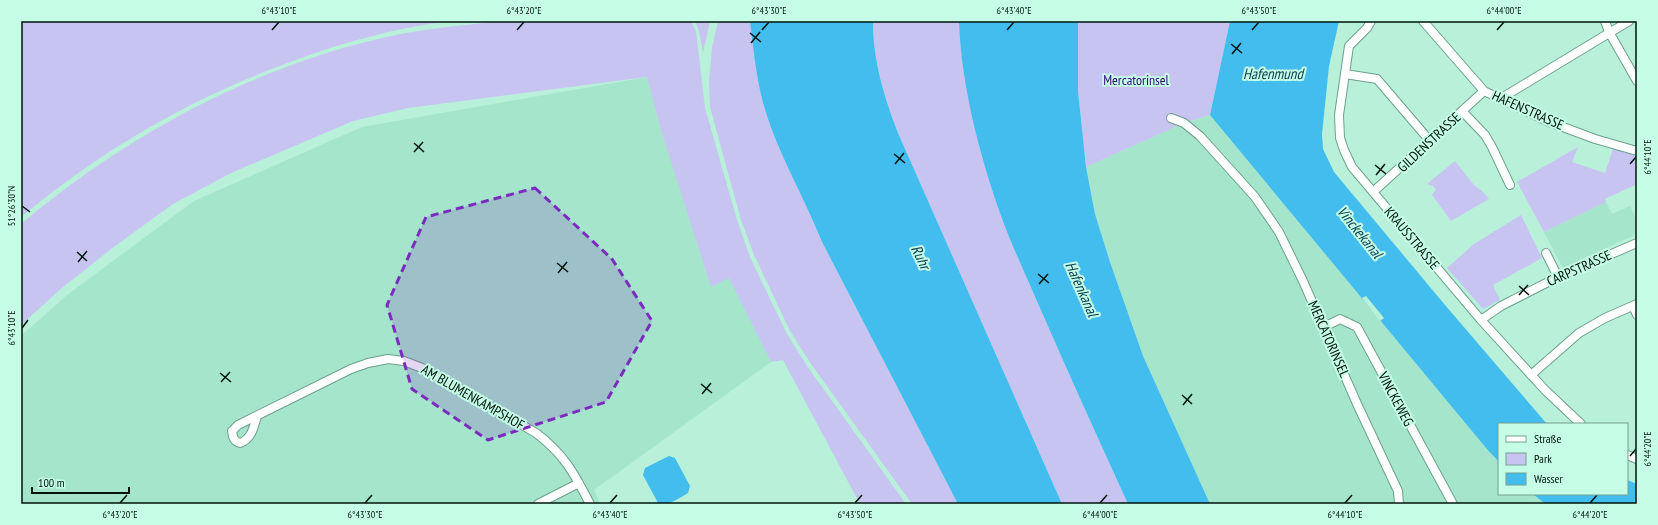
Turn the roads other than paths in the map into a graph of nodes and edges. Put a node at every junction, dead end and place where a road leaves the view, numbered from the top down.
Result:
1 (1371, 21) edge
2 (1422, 21) edge
3 (1605, 21) edge
4 (1629, 21) edge
5 (1609, 32) junction
6 (1345, 74) junction
7 (1637, 81) edge
8 (1484, 91) junction
9 (1500, 99) junction
10 (1462, 111) junction
11 (1171, 118) dead end
12 (1430, 141) junction
13 (1637, 151) edge
14 (1510, 185) dead end
15 (1374, 192) junction
16 (1637, 243) edge
17 (1546, 253) dead end
18 (1558, 277) junction
19 (1635, 305) edge
20 (1637, 315) edge
21 (1481, 320) junction
22 (1324, 327) junction
23 (1531, 375) junction
24 (257, 416) junction
25 (1580, 423) edge
26 (1628, 454) edge
27 (1637, 459) edge
28 (579, 483) junction
29 (538, 504) edge
30 (590, 504) edge
31 (1399, 504) edge
32 (1453, 504) edge

1 - 6 street, KRAUSSTRASSE
2 - 8 street, HAFENSTRASSE
3 - 5 street
4 - 5 street
5 - 7 street
5 - 9 street
6 - 12 street
6 - 15 street, KRAUSSTRASSE
8 - 9 street, HAFENSTRASSE
8 - 10 street, GILDENSTRASSE
9 - 13 street, HAFENSTRASSE
10 - 12 street, GILDENSTRASSE
10 - 14 street
11 - 22 street, MERCATORINSEL
12 - 15 street, GILDENSTRASSE
15 - 21 street, KRAUSSTRASSE
16 - 18 street, CARPSTRASSE
17 - 18 street
18 - 21 street, CARPSTRASSE
19 - 20 street
19 - 23 street
21 - 23 street, KRAUSSTRASSE
22 - 31 street, MERCATORINSEL
22 - 32 street, VINCKEWEG
23 - 25 street, KRAUSSTRASSE
24 - 24 street, AM BLUMENKAMPSHOF
24 - 28 street, AM BLUMENKAMPSHOF
26 - 27 street
28 - 29 street
28 - 30 street, AM BLUMENKAMPSHOF

